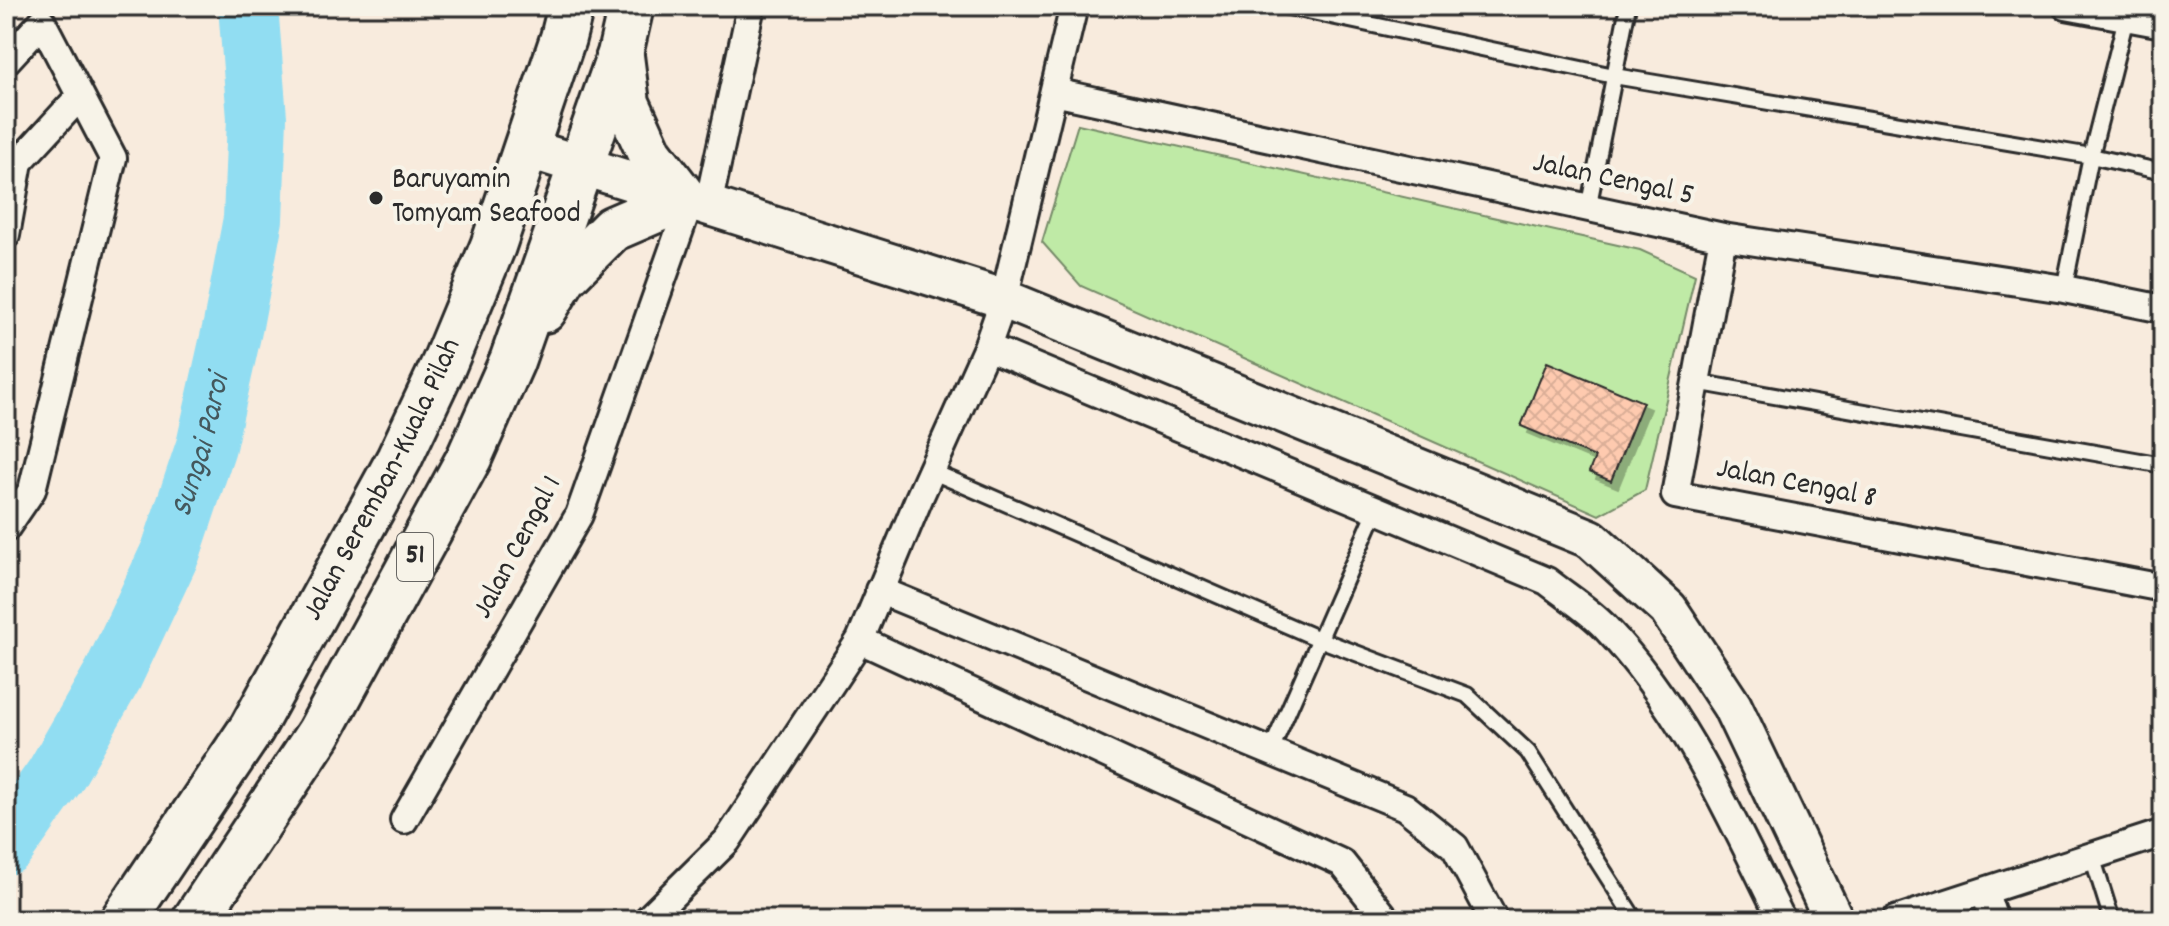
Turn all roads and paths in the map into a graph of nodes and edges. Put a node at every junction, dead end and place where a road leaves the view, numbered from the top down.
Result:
1 (571, 6) edge
2 (631, 6) edge
3 (751, 6) edge
4 (1074, 6) edge
5 (1284, 6) edge
6 (1628, 6) edge
7 (2066, 6) edge
8 (2128, 12) edge
9 (2163, 24) edge
10 (620, 54) junction
11 (6, 61) edge
12 (1614, 76) junction
13 (1054, 92) junction
14 (80, 96) junction
15 (526, 148) junction
16 (2091, 156) junction
17 (581, 166) junction
18 (2163, 172) edge
19 (694, 202) junction
20 (1588, 209) junction
21 (6, 235) edge
22 (1723, 237) junction
23 (2064, 289) junction
24 (1004, 299) junction
25 (2163, 309) edge
26 (987, 347) junction
27 (512, 361) junction
28 (1696, 382) junction
29 (2163, 465) edge
30 (931, 471) junction
31 (1377, 508) junction
32 (6, 528) edge
33 (2163, 588) edge
34 (879, 590) junction
35 (1319, 639) junction
36 (860, 640) junction
37 (1271, 750) junction
38 (404, 820) dead end
39 (2163, 833) edge
40 (2092, 856) junction
41 (1985, 893) junction
42 (123, 920) edge
43 (195, 920) edge
44 (647, 920) edge
45 (1387, 920) edge
46 (1494, 920) edge
47 (1635, 920) edge
48 (1782, 920) edge
49 (1834, 920) edge
50 (1895, 920) edge
51 (1994, 920) edge
52 (2112, 920) edge

1 - 15 highway, Jalan Seremban-Kuala Pilah / 51
2 - 10 highway, Jalan Seremban-Kuala Pilah / 51
3 - 19 street, Jalan Cengal 1
4 - 13 street
5 - 12 lane
6 - 12 lane
7 - 8 street
8 - 9 street
8 - 16 lane
10 - 17 highway, Jalan Seremban-Kuala Pilah / 51
10 - 19 highway
11 - 14 street
12 - 16 lane
12 - 20 lane
13 - 20 street, Jalan Cengal 5
13 - 24 street
14 - 21 street
14 - 32 street
15 - 17 street
15 - 42 highway, Jalan Seremban-Kuala Pilah / 51
16 - 18 lane
16 - 23 lane
17 - 19 street
17 - 27 highway, Jalan Seremban-Kuala Pilah / 51
19 - 24 street
19 - 27 highway
19 - 38 street, Jalan Cengal 1
20 - 22 street, Jalan Cengal 5
22 - 23 street, Jalan Cengal 5
22 - 28 street, Jalan Cengal 8
23 - 25 street, Jalan Cengal 5
24 - 26 street
24 - 49 street
26 - 30 street
26 - 31 street
27 - 43 highway, Jalan Seremban-Kuala Pilah / 51
28 - 29 lane
28 - 33 street, Jalan Cengal 8
30 - 34 street
30 - 35 lane
31 - 35 lane
31 - 48 street
34 - 36 street
34 - 37 street
35 - 37 lane
35 - 47 lane
36 - 44 street
36 - 45 street
37 - 46 street
39 - 40 street
40 - 41 street
40 - 52 lane
41 - 50 street
41 - 51 street

